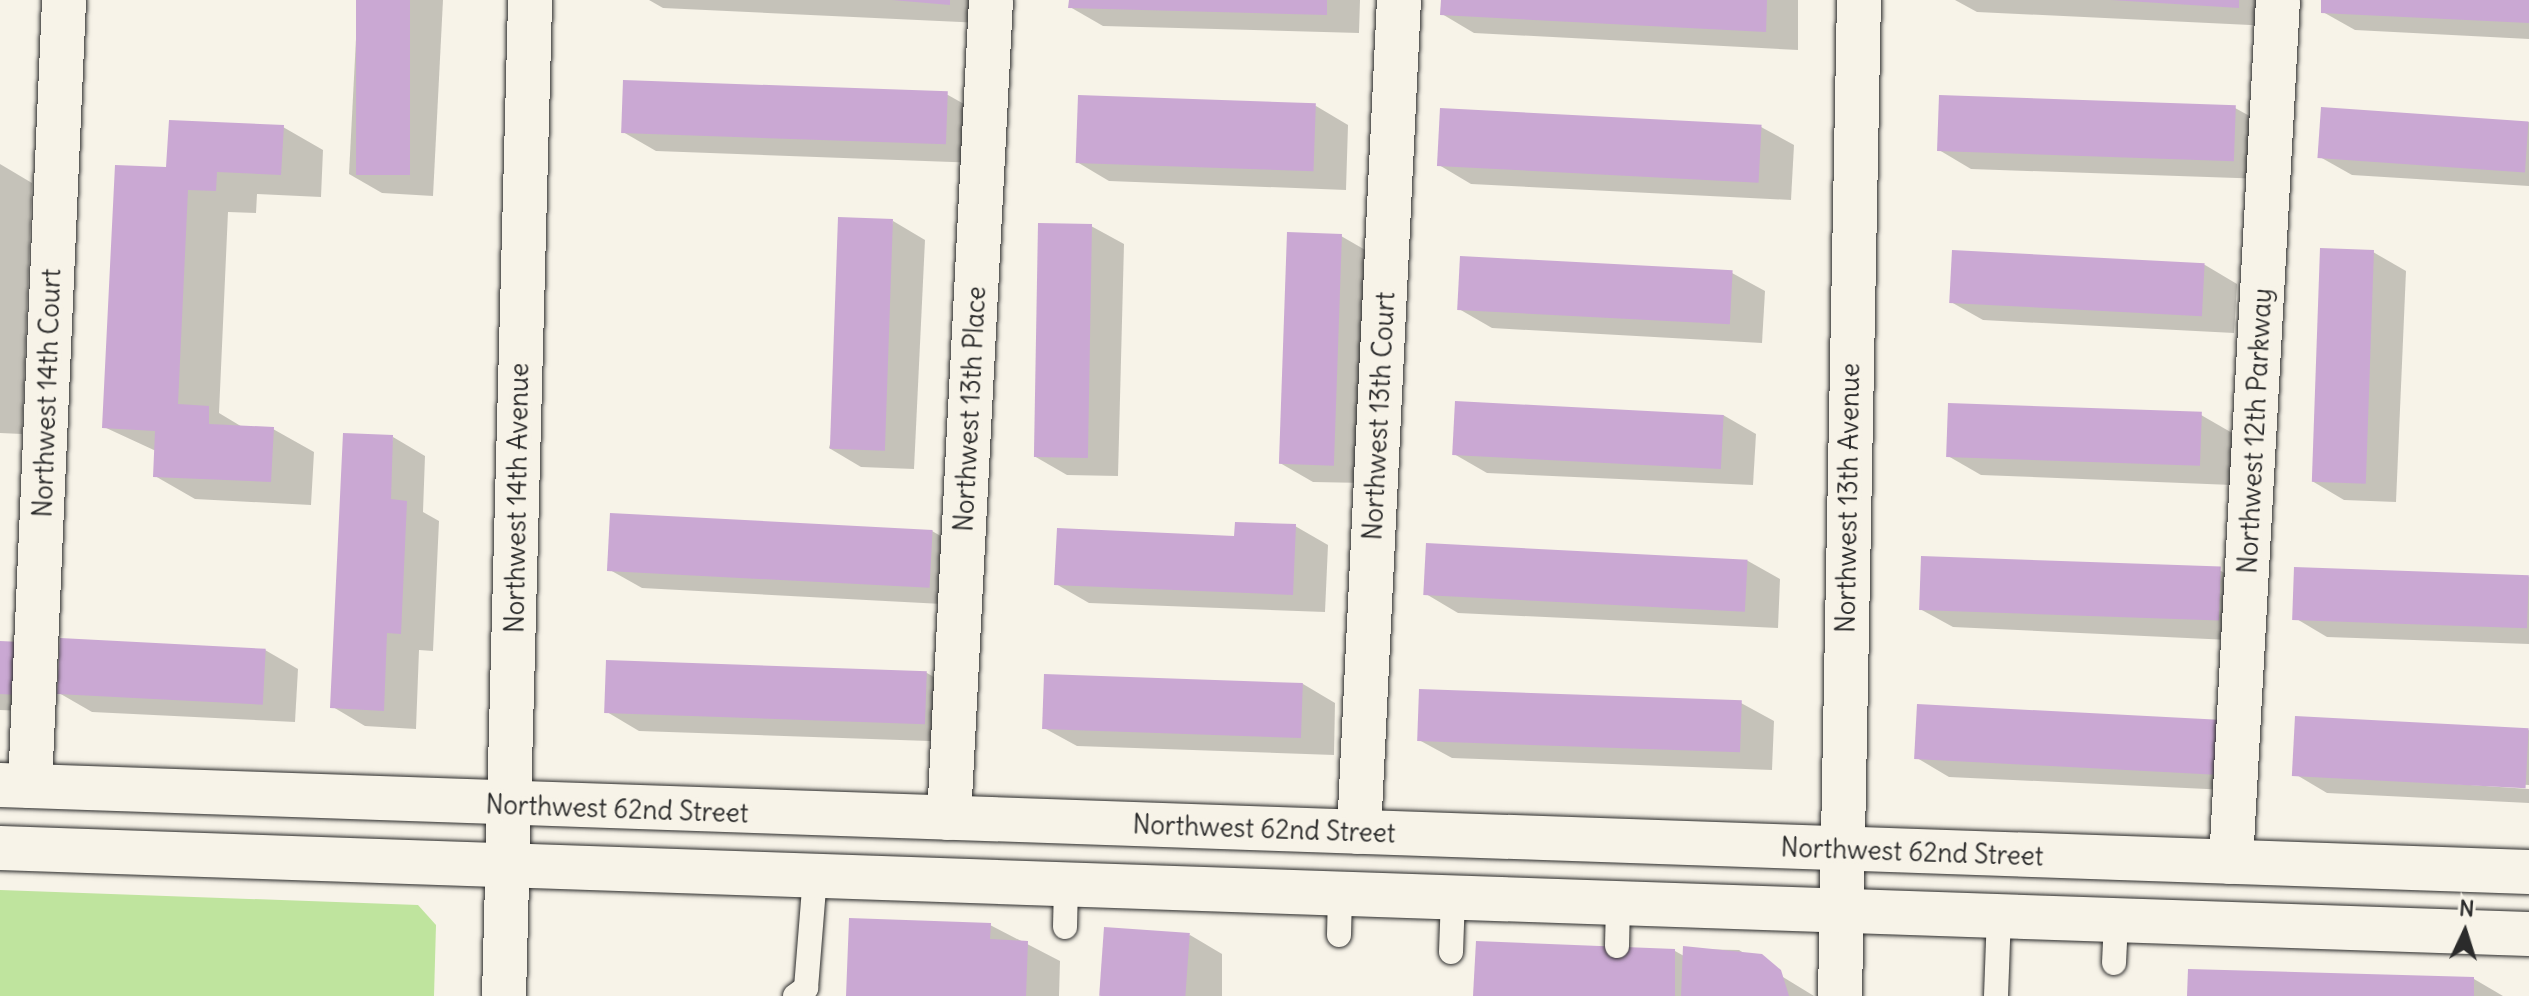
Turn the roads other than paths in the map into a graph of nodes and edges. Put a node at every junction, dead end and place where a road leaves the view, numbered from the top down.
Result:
1 (64, 0) edge
2 (530, 0) edge
3 (991, 0) edge
4 (1399, 0) edge
5 (1859, 0) edge
6 (2278, 0) edge
7 (15, 786) edge
8 (509, 807) junction
9 (949, 818) junction
10 (1359, 832) junction
11 (0, 848) edge
12 (1840, 850) junction
13 (2231, 862) junction
14 (508, 865) junction
15 (2529, 872) edge
16 (815, 876) junction
17 (1066, 885) junction
18 (1453, 898) junction
19 (1618, 904) junction
20 (1842, 911) junction
21 (1999, 916) junction
22 (2116, 920) junction
23 (1065, 927) dead end
24 (2529, 934) edge
25 (1617, 946) dead end
26 (1451, 952) dead end
27 (2114, 963) dead end
28 (504, 996) edge
29 (795, 996) edge
30 (1840, 996) edge
31 (1996, 996) edge

1 - 7 street, Northwest 14th Court
2 - 8 street, Northwest 14th Avenue
3 - 9 street, Northwest 13th Place
4 - 10 street, Northwest 13th Court
5 - 12 street, Northwest 13th Avenue
6 - 13 street, Northwest 12th Parkway
7 - 8 street, Northwest 62nd Street
8 - 9 street, Northwest 62nd Street
8 - 14 street, Northwest 14th Avenue
9 - 10 street, Northwest 62nd Street
10 - 12 street, Northwest 62nd Street
11 - 14 street
12 - 13 street, Northwest 62nd Street
12 - 20 street, Northwest 13th Avenue
13 - 15 street, Northwest 62nd Street
14 - 16 street
14 - 28 street, Northwest 14th Avenue
16 - 17 street
16 - 29 lane
17 - 18 street
17 - 23 lane
18 - 19 street
18 - 26 lane
19 - 20 street
19 - 25 lane
20 - 21 street
20 - 30 street, Northwest 13th Avenue
21 - 22 street
21 - 31 lane
22 - 24 street
22 - 27 lane

